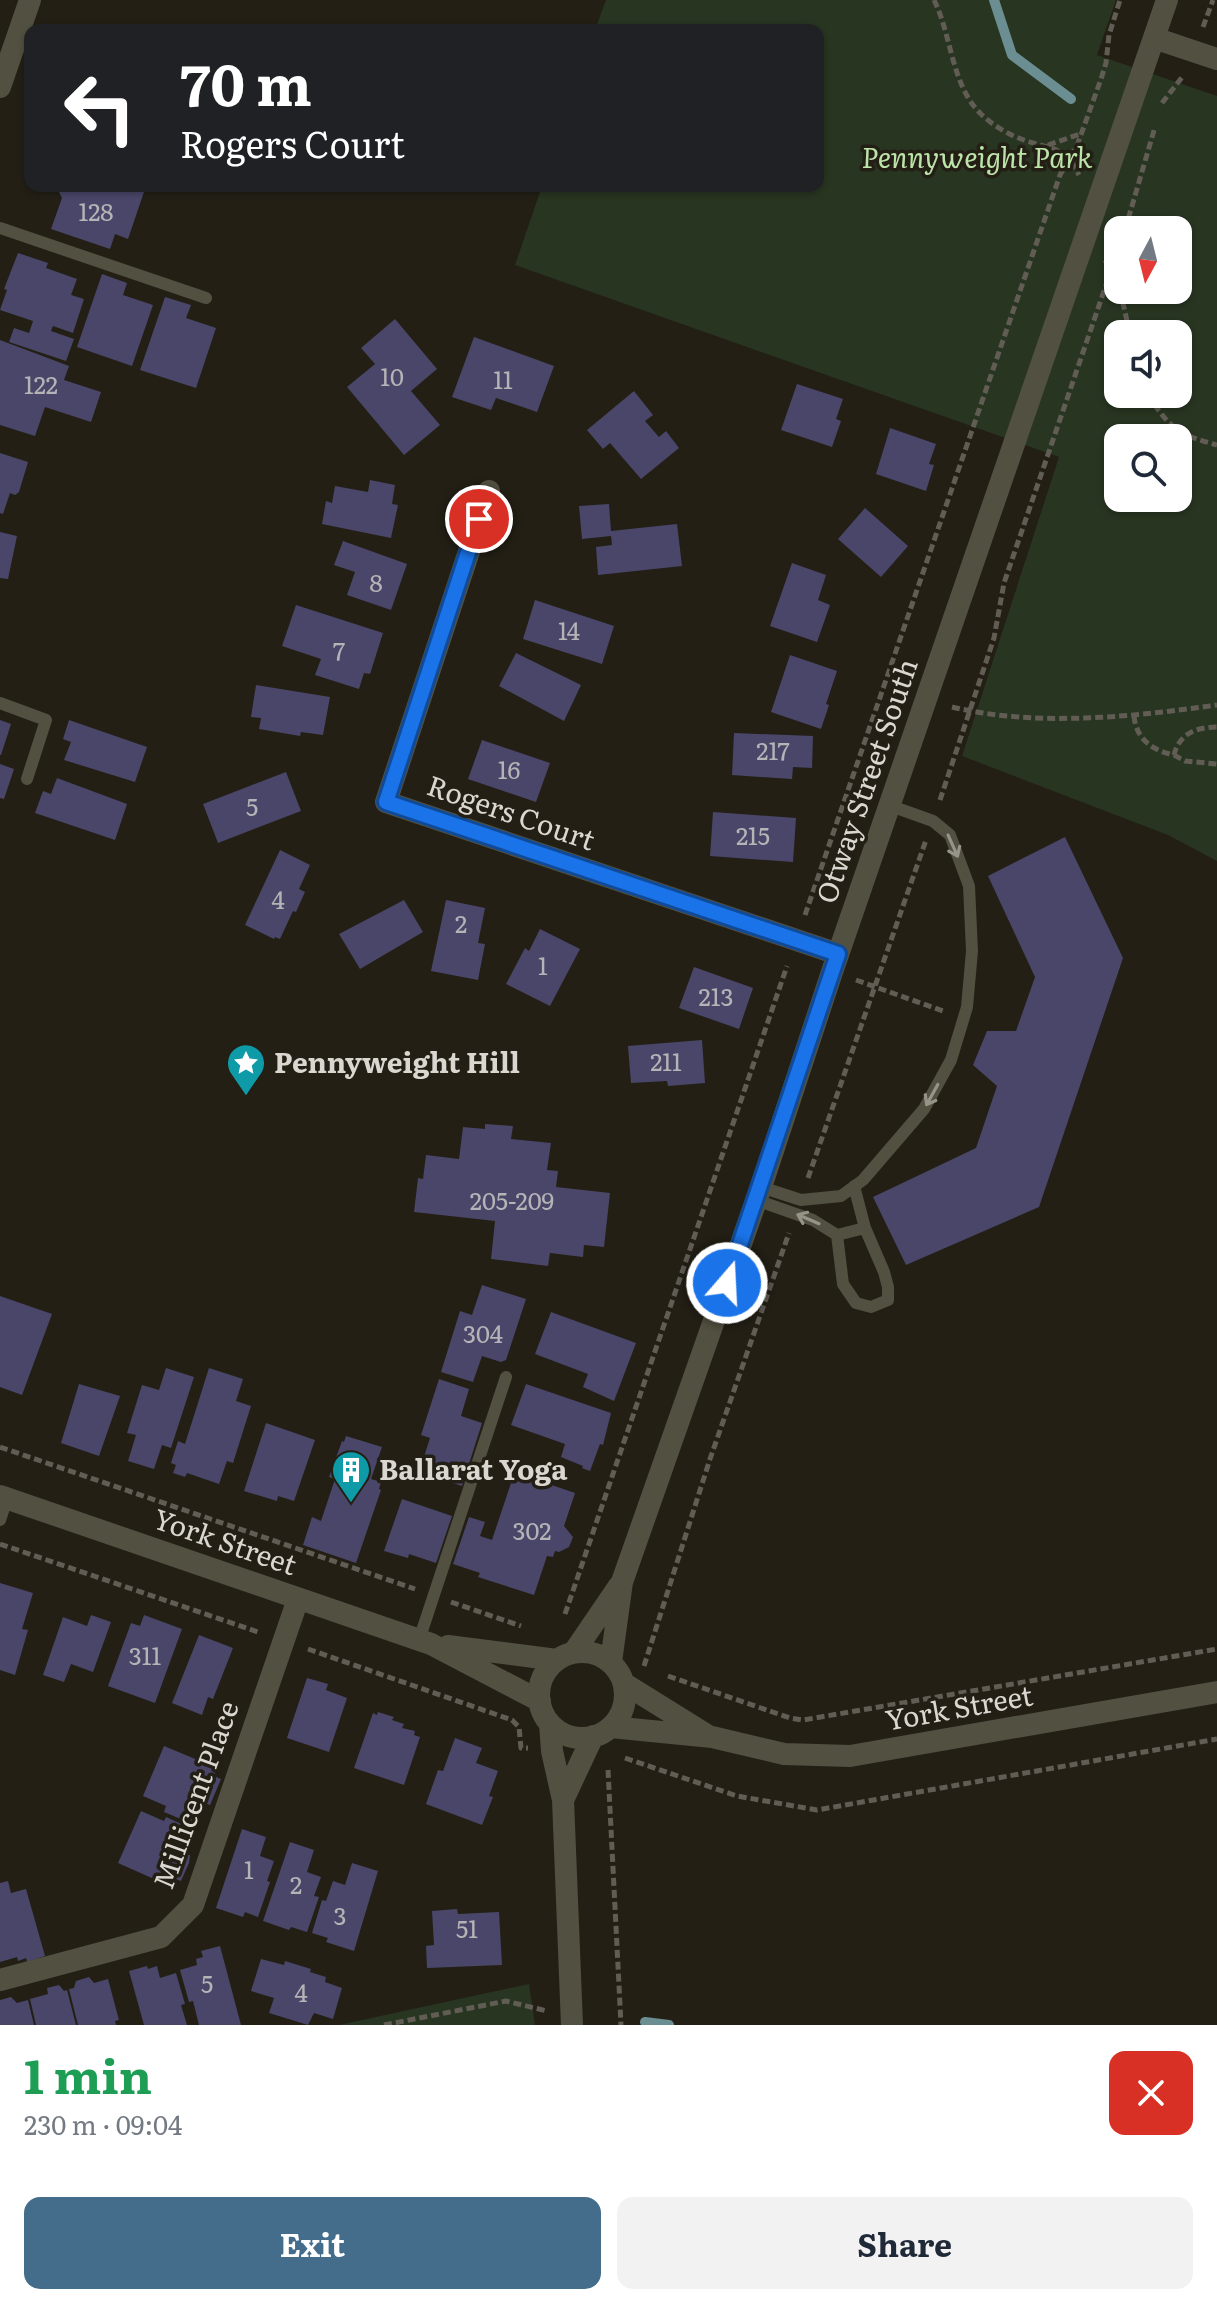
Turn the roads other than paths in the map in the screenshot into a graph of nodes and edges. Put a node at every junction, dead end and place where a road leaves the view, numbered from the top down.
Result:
1 (30, 0) edge
2 (1167, 0) edge
3 (1154, 38) junction
4 (1217, 59) edge
5 (0, 87) edge
6 (0, 228) edge
7 (206, 298) dead end
8 (489, 491) dead end
9 (0, 703) edge
10 (27, 779) dead end
11 (891, 806) junction
12 (835, 963) junction
13 (854, 1186) junction
14 (758, 1194) junction
15 (865, 1228) junction
16 (837, 1235) junction
17 (506, 1377) dead end
18 (2, 1505) edge
19 (622, 1582) junction
20 (298, 1599) junction
21 (425, 1642) junction
22 (565, 1656) junction
23 (611, 1662) junction
24 (625, 1684) junction
25 (1217, 1692) edge
26 (540, 1701) junction
27 (550, 1724) junction
28 (602, 1732) junction
29 (712, 1737) junction
30 (563, 1800) junction
31 (0, 1980) edge
32 (571, 2019) edge

1 - 5 street
2 - 3 street, Otway Street South
3 - 4 street
3 - 11 street, Otway Street South
6 - 7 lane
8 - 12 street, Rogers Court
9 - 10 lane
11 - 12 street, Otway Street South
11 -> 13 lane
12 - 14 street, Otway Street South
13 - 14 lane
13 - 15 lane
16 -> 14 lane
14 - 19 street, Otway Street South
15 - 16 lane
15 - 16 lane
17 - 21 lane
18 - 20 street, York Street
19 - 22 street, Otway Street South
19 - 23 street, Otway Street South
20 - 21 street, York Street
20 - 31 street, Millicent Place
21 - 22 street, York Street
21 - 26 street, York Street
22 - 23 street
22 - 26 street
23 - 24 street
24 - 28 street
24 - 29 street, York Street
25 - 29 street, York Street
26 - 27 street
27 - 28 street
27 - 30 street
28 - 29 street, York Street
28 - 30 street
30 - 32 street

